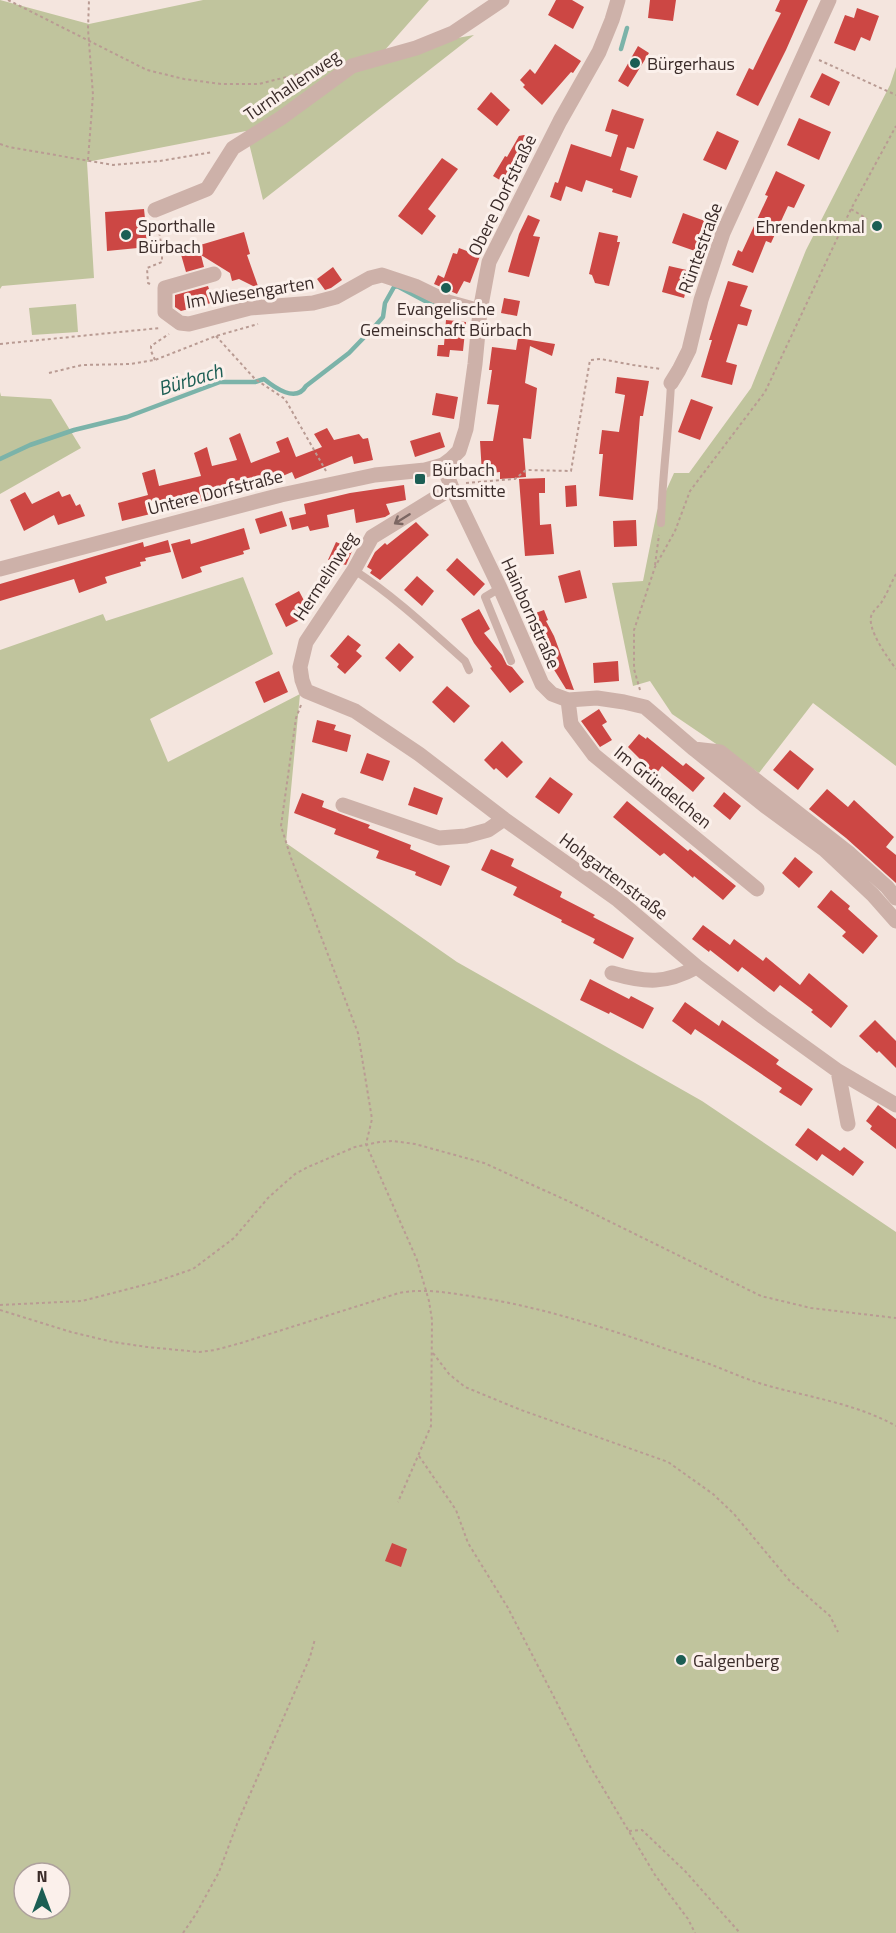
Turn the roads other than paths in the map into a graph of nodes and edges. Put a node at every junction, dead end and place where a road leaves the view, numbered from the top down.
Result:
1 (502, 0) edge
2 (610, 0) edge
3 (618, 0) edge
4 (829, 0) edge
5 (599, 52) junction
6 (157, 217) road end
7 (214, 274) dead end
8 (480, 311) junction
9 (671, 383) joint
10 (443, 465) junction
11 (452, 488) junction
12 (661, 523) road end
13 (0, 569) edge
14 (354, 570) junction
15 (500, 588) junction
16 (511, 661) dead end
17 (469, 670) dead end
18 (306, 691) joint
19 (568, 700) junction
20 (694, 749) junction
21 (343, 805) dead end
22 (504, 819) junction
23 (757, 889) dead end
24 (896, 898) edge
25 (896, 921) edge
26 (698, 967) junction
27 (612, 973) dead end
28 (838, 1071) junction
29 (896, 1105) edge
30 (848, 1124) dead end

1 - 6 street, Turnhallenweg
2 - 5 street, Obere Dorfstraße
3 - 5 street, Obere Dorfstraße
4 - 9 street, Rüntestraße
5 - 8 street, Obere Dorfstraße
7 - 8 street, Im Wiesengarten
8 - 10 street, Obere Dorfstraße
9 - 12 lane, Rüntestraße
10 - 11 street, Hainbornstraße
10 - 13 street, Untere Dorfstraße
11 -> 14 street, Hermelinweg
11 - 15 street, Hainbornstraße
14 - 17 lane
14 - 18 street, Hermelinweg
15 - 16 lane
15 - 19 street, Hainbornstraße
18 - 22 street, Hohgartenstraße
19 - 20 street
19 - 23 street, Im Gründelchen
20 - 24 street
20 - 25 street
21 - 22 street
22 - 26 street, Hohgartenstraße
26 - 27 street
26 - 28 street, Hohgartenstraße
28 - 29 street, Hohgartenstraße
28 - 30 street

